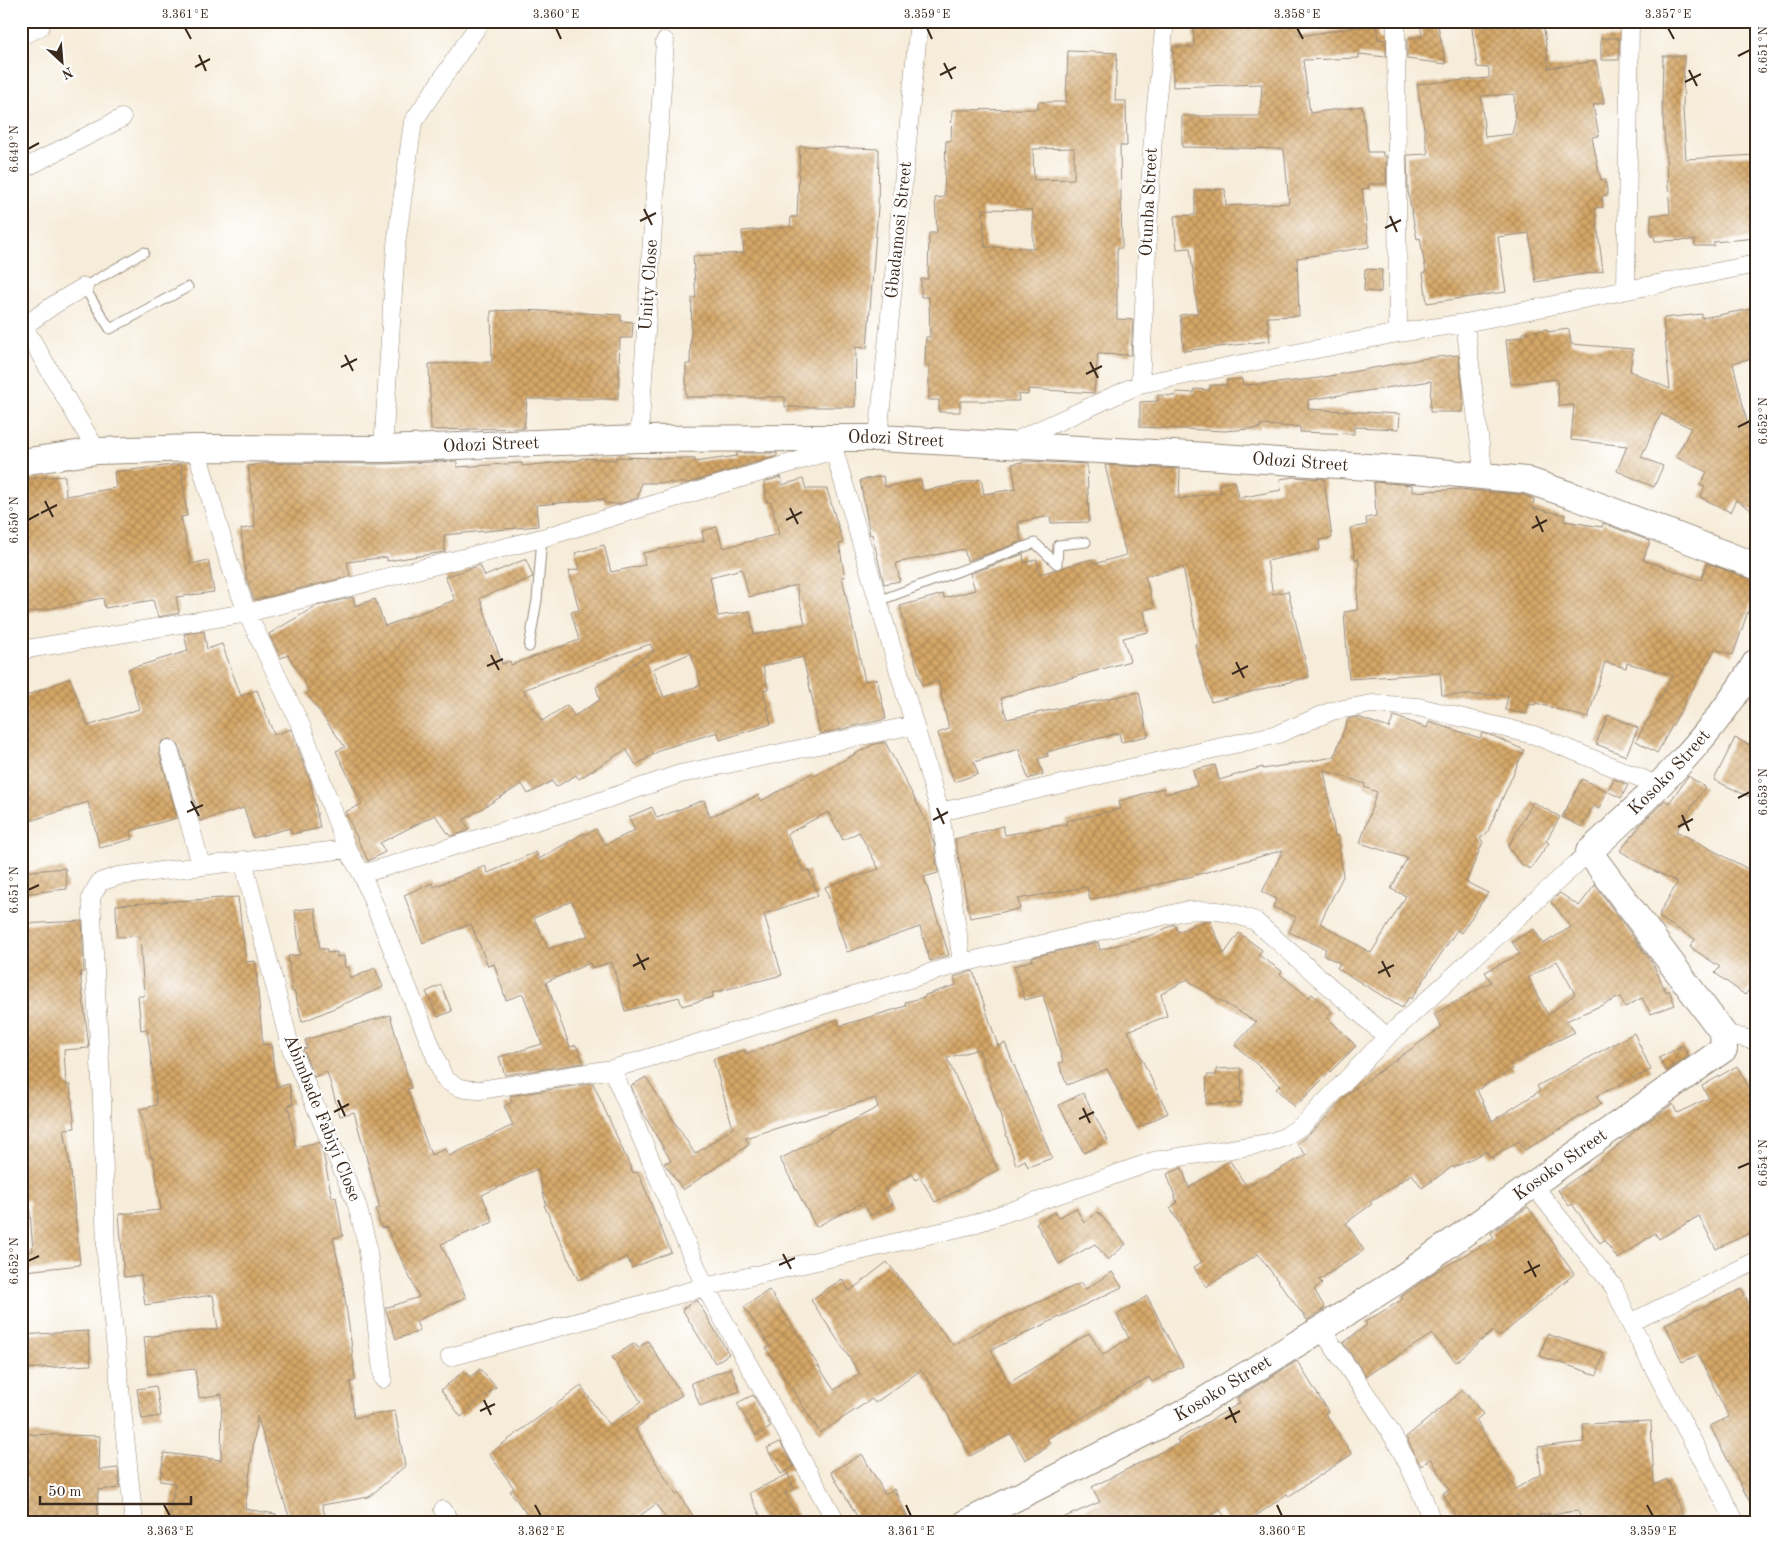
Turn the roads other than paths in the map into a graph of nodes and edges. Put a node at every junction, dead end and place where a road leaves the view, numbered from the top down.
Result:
1 (481, 21) edge
2 (919, 21) edge
3 (1165, 21) edge
4 (1396, 21) edge
5 (1630, 21) edge
6 (40, 27) dead end
7 (21, 36) edge
8 (665, 41) dead end
9 (122, 118) dead end
10 (21, 170) edge
11 (144, 252) dead end
12 (1756, 264) edge
13 (84, 287) junction
14 (188, 287) dead end
15 (1626, 289) junction
16 (1464, 323) junction
17 (23, 324) edge
18 (1398, 333) junction
19 (1140, 384) junction
20 (878, 438) junction
21 (639, 439) junction
22 (825, 444) junction
23 (1006, 446) junction
24 (196, 448) junction
25 (384, 449) junction
26 (97, 451) junction
27 (21, 462) edge
28 (1484, 477) junction
29 (542, 538) junction
30 (1086, 542) dead end
31 (1756, 566) edge
32 (878, 602) junction
33 (247, 613) junction
34 (529, 647) dead end
35 (21, 650) edge
36 (1756, 662) edge
37 (914, 725) junction
38 (169, 749) dead end
39 (1660, 786) junction
40 (940, 812) junction
41 (347, 849) junction
42 (1589, 852) junction
43 (243, 860) junction
44 (201, 865) junction
45 (362, 874) junction
46 (962, 964) junction
47 (1723, 1033) junction
48 (1387, 1036) junction
49 (1756, 1041) edge
50 (612, 1069) junction
51 (1532, 1184) junction
52 (1756, 1261) edge
53 (705, 1287) junction
54 (1630, 1323) junction
55 (1320, 1329) junction
56 (450, 1357) dead end
57 (384, 1379) dead end
58 (134, 1523) edge
59 (836, 1523) edge
60 (966, 1523) edge
61 (1432, 1523) edge
62 (1736, 1523) edge

1 - 25 street
2 - 20 street, Gbadamosi Street
3 - 19 street, Otunba Street
4 - 18 street
5 - 15 street
6 - 7 street
8 - 21 street, Unity Close
9 - 10 street
11 - 13 lane
12 - 15 street
13 - 14 lane
13 - 17 street
15 - 16 street
16 - 18 street
16 - 28 street
17 - 26 street
18 - 19 street
19 - 23 street
20 - 22 main road, Odozi Street
20 - 23 main road, Odozi Street
21 - 22 main road, Odozi Street
21 - 25 main road, Odozi Street
22 - 29 street
22 - 32 street
23 - 28 main road, Odozi Street
24 - 25 main road, Odozi Street
24 - 26 main road, Odozi Street
24 - 33 street
26 - 27 main road, Odozi Street
28 - 31 main road, Odozi Street
29 - 33 street
29 - 34 lane
30 - 32 lane
32 - 37 street
33 - 35 street
33 - 41 street
36 - 39 main road, Kosoko Street
37 - 40 street
37 - 45 street
38 - 44 street
39 - 40 street
39 - 42 main road, Kosoko Street
40 - 46 street
41 - 43 street
41 - 45 street
42 - 47 main road
42 - 48 street
43 - 44 street
43 - 57 street, Abimbade Fabiyi Close
44 - 58 street
45 - 50 street
46 - 48 street
46 - 50 street
47 - 49 street
47 - 51 main road, Kosoko Street
48 - 53 street
50 - 53 street
51 - 54 street
51 - 55 main road, Kosoko Street
52 - 54 street
53 - 56 street
53 - 59 street
54 - 62 street
55 - 60 main road, Kosoko Street
55 - 61 street

